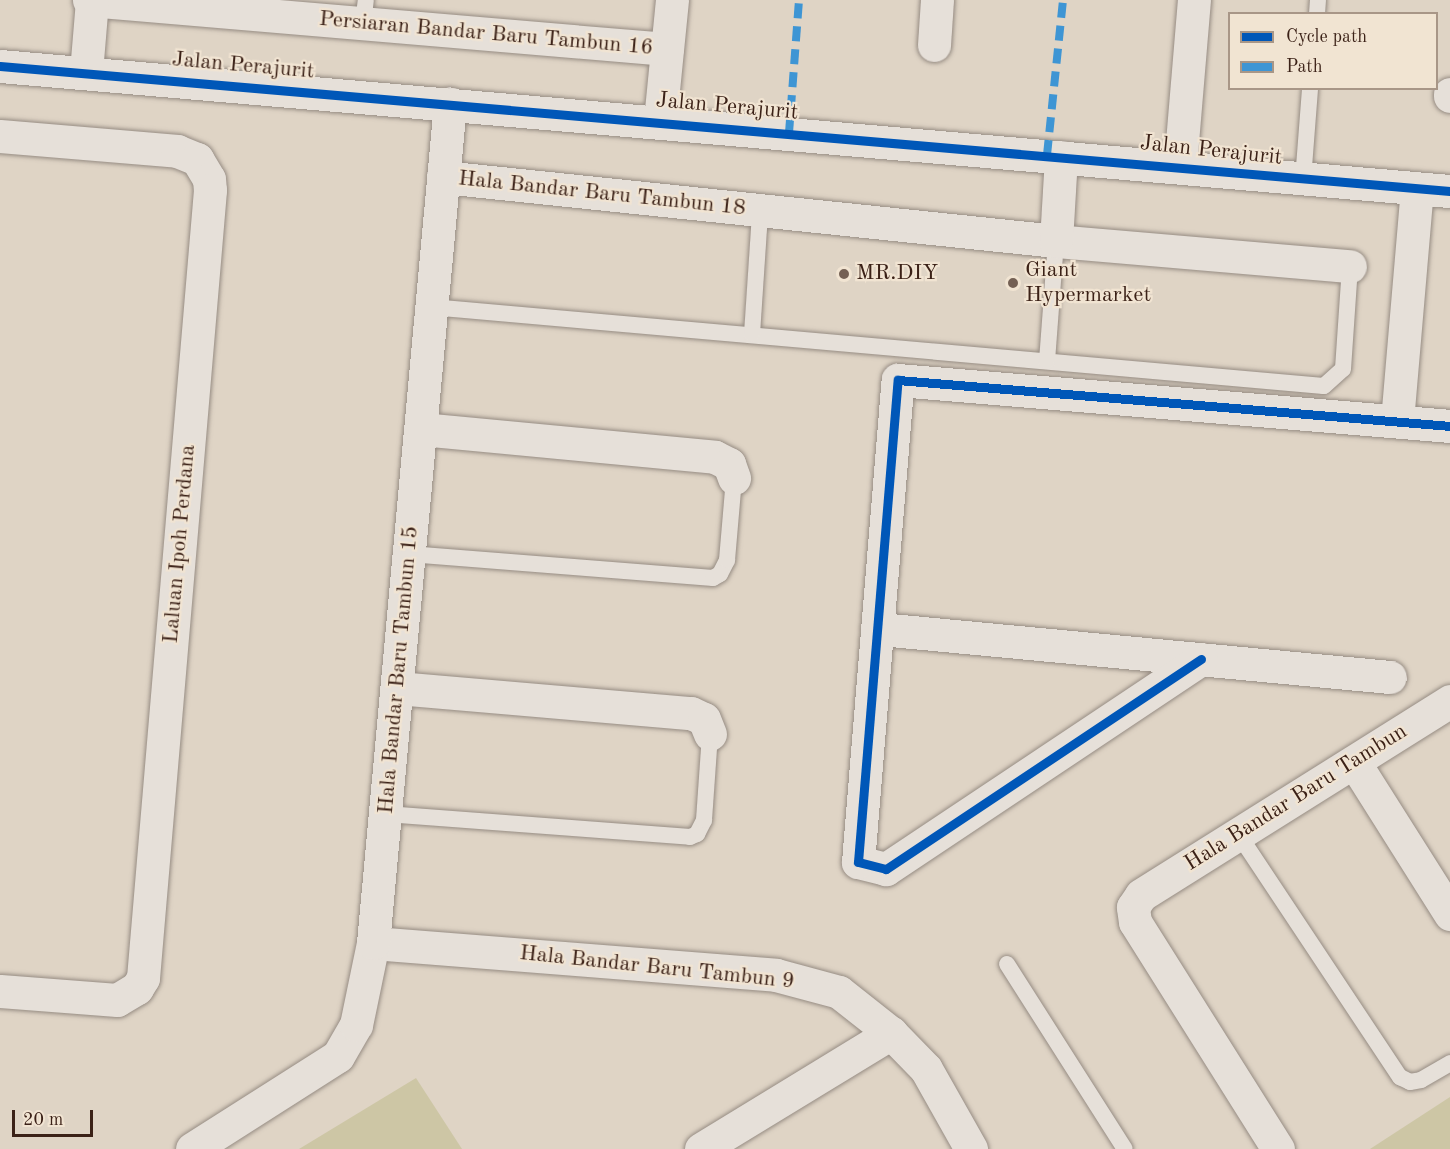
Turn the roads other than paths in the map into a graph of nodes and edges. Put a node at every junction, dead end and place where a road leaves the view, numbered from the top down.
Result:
1 (91, 0) edge
2 (672, 0) edge
3 (937, 0) edge
4 (1194, 0) edge
5 (365, 12) edge
6 (934, 45) dead end
7 (667, 49) junction
8 (0, 66) edge
9 (86, 72) junction
10 (1310, 90) edge
11 (450, 104) junction
12 (660, 120) junction
13 (0, 136) edge
14 (1061, 157) junction
15 (1180, 166) junction
16 (443, 177) junction
17 (1303, 180) junction
18 (1417, 189) junction
19 (1450, 191) edge
20 (760, 212) junction
21 (1056, 241) junction
22 (1350, 266) joint
23 (431, 307) junction
24 (752, 334) junction
25 (1047, 361) junction
26 (1397, 421) junction
27 (1450, 426) edge
28 (421, 429) junction
29 (734, 478) joint
30 (410, 554) junction
31 (880, 629) junction
32 (1201, 659) junction
33 (1390, 677) dead end
34 (398, 688) junction
35 (1450, 701) edge
36 (710, 734) joint
37 (1354, 762) junction
38 (386, 814) junction
39 (1239, 835) junction
40 (1450, 914) edge
41 (373, 943) junction
42 (1006, 964) dead end
43 (0, 991) edge
44 (891, 1033) junction
45 (1450, 1063) edge
46 (192, 1149) edge
47 (701, 1149) edge
48 (971, 1149) edge
49 (1125, 1149) edge
50 (1278, 1149) edge

1 - 5 street, Persiaran Bandar Baru Tambun 16
1 - 9 street
2 - 7 street
3 - 6 street
4 - 15 street
5 - 7 street, Persiaran Bandar Baru Tambun 16
7 - 12 street
8 - 9 street, Jalan Perajurit
9 - 11 street, Jalan Perajurit
10 - 17 lane
11 - 12 street, Jalan Perajurit
11 - 16 street, Hala Bandar Baru Tambun 15
12 - 14 street, Jalan Perajurit
13 - 43 street, Laluan Ipoh Perdana
14 - 15 street, Jalan Perajurit
14 - 21 street
15 - 17 street, Jalan Perajurit
16 - 20 street, Hala Bandar Baru Tambun 18
16 - 23 street, Hala Bandar Baru Tambun 15
17 - 18 street, Jalan Perajurit
18 - 19 street, Jalan Perajurit
18 - 26 street
20 - 21 street, Hala Bandar Baru Tambun 18
20 - 24 lane
21 - 22 street, Hala Bandar Baru Tambun 18
21 - 25 lane
22 - 25 lane
23 - 24 lane
23 - 28 street, Hala Bandar Baru Tambun 15
24 - 25 lane
26 - 27 street
26 - 31 street
28 - 29 street
28 - 30 street, Hala Bandar Baru Tambun 15
29 - 30 lane
30 - 34 street, Hala Bandar Baru Tambun 15
31 - 32 street
31 - 32 street
32 - 33 street
34 - 36 street
34 - 38 street, Hala Bandar Baru Tambun 15
35 - 37 street, Hala Bandar Baru Tambun
36 - 38 lane
37 - 39 street, Hala Bandar Baru Tambun
37 - 40 street
38 - 41 street, Hala Bandar Baru Tambun 15
39 - 45 lane
39 - 50 street, Hala Bandar Baru Tambun
41 - 44 street, Hala Bandar Baru Tambun 9
41 - 46 street, Hala Bandar Baru Tambun 15
42 - 49 lane
44 - 47 street
44 - 48 street, Hala Bandar Baru Tambun 9

